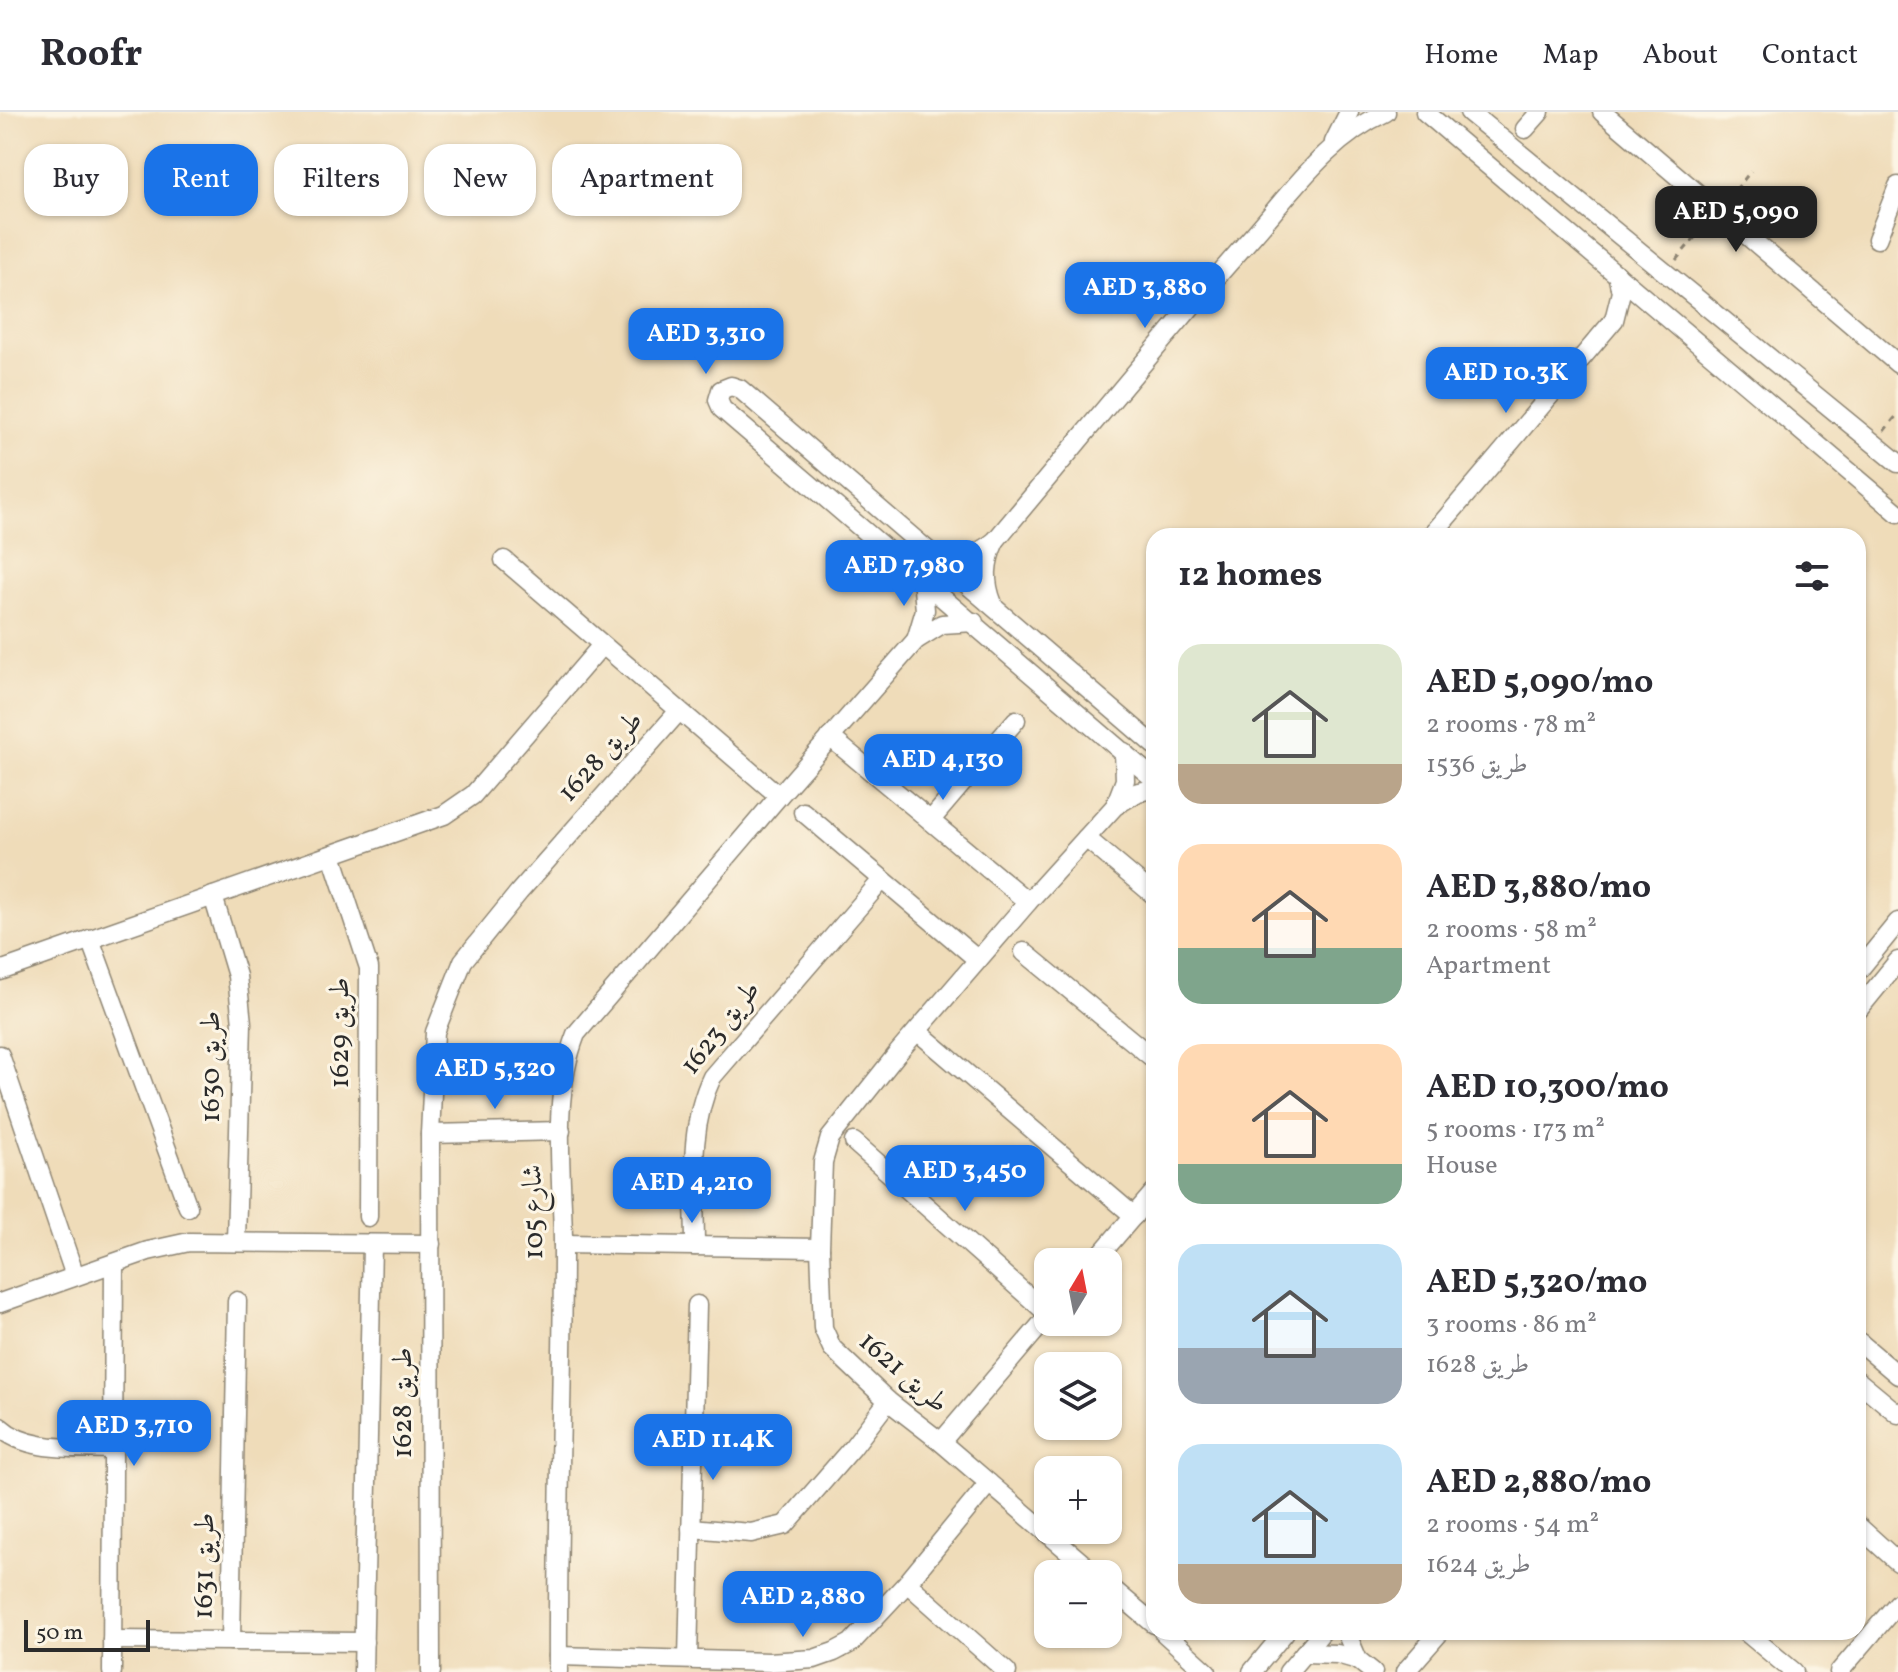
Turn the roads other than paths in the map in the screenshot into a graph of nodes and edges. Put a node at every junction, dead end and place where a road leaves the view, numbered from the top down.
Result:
1 (1349, 112) edge
2 (1386, 112) edge
3 (1425, 112) edge
4 (1469, 112) edge
5 (1540, 112) edge
6 (1602, 112) edge
7 (1525, 129) dead end
8 (1330, 148) junction
9 (1898, 186) edge
10 (1877, 239) dead end
11 (1617, 274) junction
12 (1658, 309) junction
13 (1614, 320) junction
14 (1898, 364) edge
15 (1898, 463) edge
16 (1898, 513) edge
17 (1438, 528) edge
18 (995, 541) junction
19 (939, 559) junction
20 (504, 560) dead end
21 (922, 578) junction
22 (994, 606) junction
23 (974, 622) junction
24 (916, 640) junction
25 (602, 645) junction
26 (679, 711) junction
27 (1016, 720) dead end
28 (830, 737) junction
29 (1146, 738) edge
30 (1124, 752) junction
31 (1146, 772) edge
32 (1146, 790) edge
33 (779, 796) junction
34 (1115, 806) junction
35 (803, 812) dead end
36 (931, 820) junction
37 (1086, 838) junction
38 (332, 855) junction
39 (882, 880) junction
40 (1146, 888) edge
41 (213, 896) junction
42 (1028, 902) junction
43 (1898, 922) edge
44 (90, 939) junction
45 (1024, 952) dead end
46 (978, 960) junction
47 (1866, 961) edge
48 (1898, 961) edge
49 (0, 971) edge
50 (1866, 1000) edge
51 (917, 1031) junction
52 (1146, 1052) edge
53 (0, 1055) edge
54 (561, 1131) junction
55 (430, 1134) junction
56 (854, 1142) dead end
57 (1146, 1202) edge
58 (188, 1207) dead end
59 (1134, 1216) junction
60 (368, 1217) dead end
61 (236, 1241) junction
62 (431, 1244) junction
63 (563, 1244) junction
64 (372, 1245) junction
65 (695, 1246) junction
66 (820, 1248) junction
67 (1106, 1248) edge
68 (114, 1264) junction
69 (75, 1276) junction
70 (237, 1301) dead end
71 (0, 1303) edge
72 (1034, 1303) edge
73 (697, 1305) dead end
74 (1034, 1332) edge
75 (1866, 1348) edge
76 (1898, 1375) edge
77 (1866, 1388) edge
78 (888, 1401) junction
79 (1898, 1414) edge
80 (0, 1427) edge
81 (941, 1442) junction
82 (113, 1449) junction
83 (989, 1483) junction
84 (691, 1528) junction
85 (1866, 1533) edge
86 (1079, 1560) edge
87 (1898, 1562) edge
88 (907, 1583) junction
89 (1122, 1597) edge
90 (1898, 1603) edge
91 (1146, 1617) edge
92 (112, 1640) junction
93 (1172, 1640) edge
94 (1278, 1640) edge
95 (1315, 1640) edge
96 (1351, 1640) edge
97 (1433, 1640) edge
98 (1756, 1640) edge
99 (231, 1641) junction
100 (364, 1642) junction
101 (1304, 1653) junction
102 (688, 1658) junction
103 (558, 1664) edge
104 (1366, 1666) edge
105 (1204, 1668) edge
106 (1000, 1670) edge
107 (1251, 1671) edge
108 (112, 1672) edge
109 (363, 1672) edge
110 (431, 1672) edge
111 (1220, 1672) edge
112 (1288, 1672) edge
113 (1405, 1672) edge
114 (1794, 1672) edge
115 (1839, 1672) edge

1 - 8 street
2 - 8 street
3 - 11 street
4 - 15 street
5 - 7 street
6 - 14 street
8 - 18 street
9 - 10 street
11 - 12 street
11 - 13 street
12 - 13 street
12 - 16 street
13 - 17 street
18 - 19 street
18 - 22 street
19 - 21 street
19 - 22 street
20 - 25 street, طريق 1628
21 - 23 street
21 - 24 street, شارع 105
22 - 29 street
23 - 24 street, شارع 105
23 - 30 street
24 - 28 street, شارع 105
25 - 26 street, طريق 1628
25 - 38 street
26 - 33 street, طريق 1628
26 - 55 street, طريق 1628
27 - 36 street
28 - 33 street, شارع 105
28 - 36 street
30 - 31 street
30 - 34 street, طريق 1621
32 - 34 street, طريق 1621
33 - 54 street, شارع 105
34 - 37 street, طريق 1621
35 - 39 street
36 - 42 street
37 - 40 street
37 - 42 street, طريق 1621
38 - 41 street
38 - 60 street, طريق 1629
39 - 46 street
39 - 65 street, طريق 1623
41 - 44 street
41 - 61 street, طريق 1630
42 - 46 street, طريق 1621
43 - 47 street
44 - 49 street
44 - 58 street
45 - 52 street
46 - 51 street, طريق 1621
48 - 50 street
51 - 59 street
51 - 66 street, طريق 1621
53 - 69 street
54 - 55 street
54 - 63 street, شارع 105
55 - 62 street, طريق 1628
56 - 72 street
57 - 59 street
59 - 67 street
61 - 64 street
61 - 68 street
62 - 64 street
62 - 110 street, طريق 1628
63 - 65 street
63 - 103 street, شارع 105
64 - 100 street, طريق 1628
65 - 66 street
66 - 78 street, طريق 1621
68 - 69 street
68 - 82 street
69 - 71 street
70 - 99 street, طريق 1631
73 - 84 street
74 - 81 street
75 - 76 street
77 - 79 street
78 - 81 street, طريق 1621
78 - 84 street
80 - 82 street
81 - 83 street, طريق 1621
82 - 92 street
83 - 86 street, طريق 1621
83 - 88 street
84 - 102 street
85 - 87 street
88 - 102 street
88 - 106 street
89 - 91 street
90 - 115 street
92 - 99 street, طريق 1631
92 - 108 street
93 - 105 street
94 - 107 street
95 - 101 street
96 - 104 street
97 - 113 street
98 - 114 street
99 - 100 street, طريق 1631
100 - 109 street, طريق 1628
101 - 104 street
101 - 112 street
102 - 103 street
105 - 111 street

